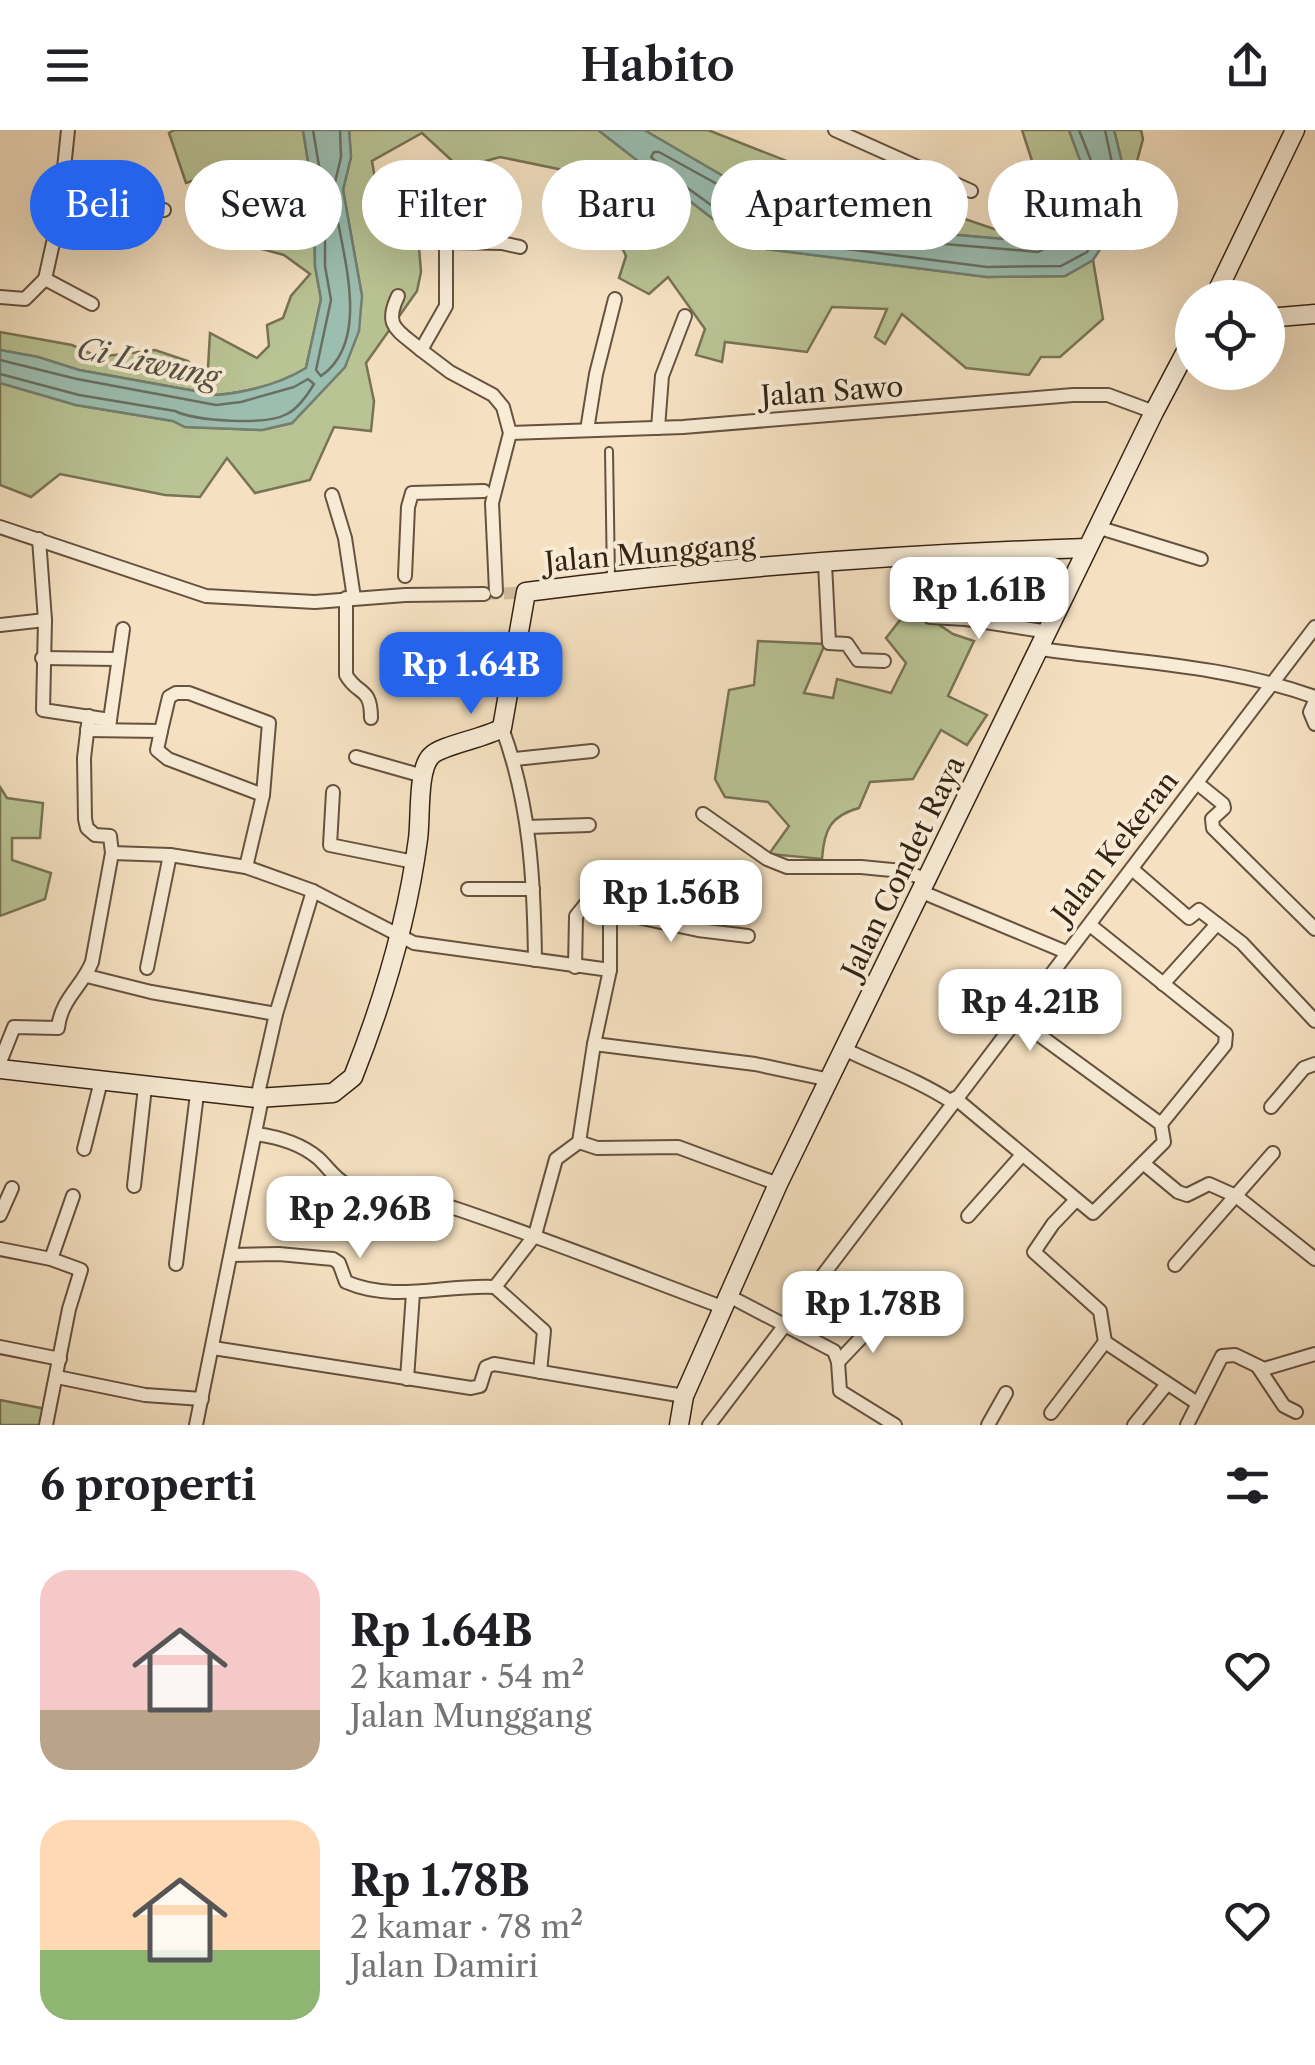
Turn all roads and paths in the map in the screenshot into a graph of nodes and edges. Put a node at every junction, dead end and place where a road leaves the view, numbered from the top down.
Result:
1 (68, 130) edge
2 (835, 130) edge
3 (1295, 130) edge
4 (65, 160) edge
5 (971, 191) dead end
6 (50, 250) edge
7 (447, 250) edge
8 (45, 279) junction
9 (1223, 280) edge
10 (398, 296) dead end
11 (0, 297) edge
12 (615, 299) dead end
13 (92, 304) dead end
14 (1315, 314) edge
15 (685, 316) dead end
16 (1285, 317) edge
17 (420, 350) junction
18 (1175, 372) edge
19 (1154, 412) junction
20 (658, 428) junction
21 (587, 430) junction
22 (510, 433) junction
23 (609, 451) dead end
24 (484, 491) dead end
25 (332, 495) dead end
26 (0, 526) edge
27 (1098, 526) junction
28 (40, 539) junction
29 (1087, 548) junction
30 (1201, 559) dead end
31 (825, 564) junction
32 (611, 581) junction
33 (405, 585) junction
34 (350, 598) junction
35 (930, 617) dead end
36 (45, 620) junction
37 (0, 624) edge
38 (1315, 626) edge
39 (123, 629) dead end
40 (1044, 641) junction
41 (42, 658) junction
42 (117, 659) junction
43 (884, 662) dead end
44 (1271, 681) junction
45 (1315, 699) edge
46 (371, 718) dead end
47 (88, 723) junction
48 (110, 724) junction
49 (1315, 724) edge
50 (502, 728) junction
51 (161, 731) junction
52 (592, 751) dead end
53 (356, 757) dead end
54 (515, 758) junction
55 (423, 776) junction
56 (1197, 783) junction
57 (334, 792) dead end
58 (263, 795) junction
59 (703, 814) dead end
60 (590, 825) dead end
61 (527, 827) junction
62 (112, 853) junction
63 (170, 855) junction
64 (414, 862) junction
65 (246, 867) junction
66 (1132, 869) junction
67 (925, 886) junction
68 (468, 889) dead end
69 (532, 889) junction
70 (313, 891) junction
71 (593, 894) dead end
72 (1090, 924) junction
73 (1217, 924) junction
74 (1315, 929) edge
75 (748, 936) dead end
76 (401, 938) junction
77 (1066, 952) junction
78 (535, 960) junction
79 (575, 967) junction
80 (147, 968) dead end
81 (610, 970) junction
82 (86, 976) junction
83 (1162, 984) junction
84 (276, 1014) junction
85 (1016, 1018) junction
86 (1315, 1021) edge
87 (594, 1044) junction
88 (844, 1049) junction
89 (1315, 1064) edge
90 (0, 1065) edge
91 (830, 1080) junction
92 (100, 1081) junction
93 (145, 1087) junction
94 (197, 1094) junction
95 (259, 1098) junction
96 (954, 1100) junction
97 (1271, 1107) dead end
98 (1161, 1124) junction
99 (256, 1134) junction
100 (579, 1142) junction
101 (84, 1149) dead end
102 (1273, 1153) dead end
103 (1021, 1156) junction
104 (1143, 1163) junction
105 (778, 1184) junction
106 (134, 1186) dead end
107 (12, 1188) dead end
108 (73, 1196) dead end
109 (1236, 1196) junction
110 (1075, 1202) junction
111 (0, 1215) edge
112 (968, 1216) dead end
113 (535, 1235) junction
114 (0, 1248) edge
115 (230, 1255) junction
116 (51, 1259) junction
117 (1315, 1259) edge
118 (176, 1264) dead end
119 (1175, 1265) dead end
120 (494, 1287) junction
121 (413, 1294) junction
122 (725, 1300) junction
123 (878, 1320) dead end
124 (786, 1323) junction
125 (1106, 1342) junction
126 (0, 1347) edge
127 (212, 1348) junction
128 (1315, 1354) edge
129 (60, 1359) junction
130 (838, 1362) junction
131 (1258, 1367) junction
132 (540, 1372) junction
133 (56, 1378) junction
134 (408, 1379) junction
135 (1167, 1384) junction
136 (1006, 1394) dead end
137 (684, 1396) junction
138 (202, 1398) junction
139 (1197, 1403) junction
140 (1296, 1412) dead end
141 (1051, 1413) dead end
142 (46, 1425) edge
143 (196, 1425) edge
144 (679, 1425) edge
145 (708, 1425) edge
146 (895, 1425) edge
147 (988, 1425) edge
148 (1134, 1425) edge
149 (1187, 1425) edge

1 - 4 street
2 - 5 street
3 - 9 street
6 - 8 street
7 - 17 street
8 - 11 street
8 - 13 street
10 - 17 street
12 - 21 street
14 - 16 street
15 - 20 street
17 - 22 street
18 - 19 street, Jalan Condet Raya
19 - 20 street, Jalan Sawo
19 - 27 street, Jalan Condet Raya
20 - 21 street, Jalan Sawo
21 - 22 street, Jalan Sawo
22 - 33 street
23 - 32 lane
24 - 33 street
25 - 34 street
26 - 28 street
27 - 29 street, Jalan Condet Raya
27 - 30 street
28 - 34 street
28 - 36 street
29 - 31 street, Jalan Munggang
29 - 40 street, Jalan Condet Raya
31 - 32 street, Jalan Munggang
31 - 43 street
32 - 50 street, Jalan Munggang
33 - 34 street
34 - 46 street
35 - 40 street
36 - 37 street
36 - 41 street
38 - 44 street, Jalan Kekeran
39 - 42 street
40 - 44 street
40 - 67 street, Jalan Condet Raya
41 - 42 street
41 - 47 street
42 - 48 street
44 - 45 street
44 - 56 street, Jalan Kekeran
45 - 49 street
47 - 48 street
47 - 62 street
48 - 51 street
50 - 54 street
50 - 55 street
51 - 58 street
51 - 58 street
52 - 54 street
53 - 55 street
54 - 61 street
55 - 64 street
56 - 66 street, Jalan Kekeran
56 - 74 street
57 - 64 street
58 - 65 street
59 - 67 street
60 - 61 street
61 - 69 street
62 - 63 street
62 - 82 street
63 - 65 street
63 - 80 street
64 - 76 street
65 - 70 street
66 - 72 street, Jalan Kekeran
66 - 73 street
67 - 77 street
67 - 88 street, Jalan Condet Raya
68 - 69 street
69 - 78 street
70 - 76 street
70 - 84 street
71 - 79 street
72 - 77 street, Jalan Kekeran
72 - 83 street
73 - 83 street
73 - 86 street
75 - 81 street
76 - 78 street
76 - 95 street
77 - 85 street, Jalan Kekeran
78 - 79 street
79 - 81 street
81 - 87 street
82 - 84 street
82 - 90 street
83 - 98 street
84 - 95 street
85 - 96 street, Jalan Kekeran
85 - 98 street
87 - 91 street
87 - 100 street
88 - 91 street, Jalan Condet Raya
88 - 96 street
89 - 97 street
90 - 92 street
91 - 105 street, Jalan Condet Raya
92 - 93 street
92 - 101 street
93 - 94 street
93 - 106 street
94 - 95 street
94 - 118 street
95 - 99 street
96 - 103 street
96 - 124 street, Jalan Kekeran
98 - 104 street
99 - 113 street
99 - 115 street
100 - 105 street
100 - 113 street
102 - 109 street
103 - 110 street
103 - 112 street
104 - 109 street
104 - 110 street
105 - 122 street, Jalan Condet Raya
107 - 111 street
108 - 116 street
109 - 117 street
109 - 119 street
110 - 125 street
113 - 120 street
113 - 122 street
114 - 116 street
115 - 121 street
115 - 127 street
116 - 129 street
120 - 121 street
120 - 132 street
121 - 134 street
122 - 124 street
122 - 137 street, Jalan Condet Raya
123 - 130 street
124 - 130 street
124 - 145 street, Jalan Kekeran
125 - 135 street
125 - 141 street
126 - 129 street
127 - 134 street
127 - 138 street
128 - 131 street
129 - 133 street
130 - 146 street
131 - 139 street
131 - 140 street
132 - 134 street
132 - 137 street
133 - 138 street
133 - 142 street
135 - 139 street
135 - 148 street
136 - 147 street
137 - 144 street, Jalan Condet Raya
138 - 143 street
139 - 149 street

